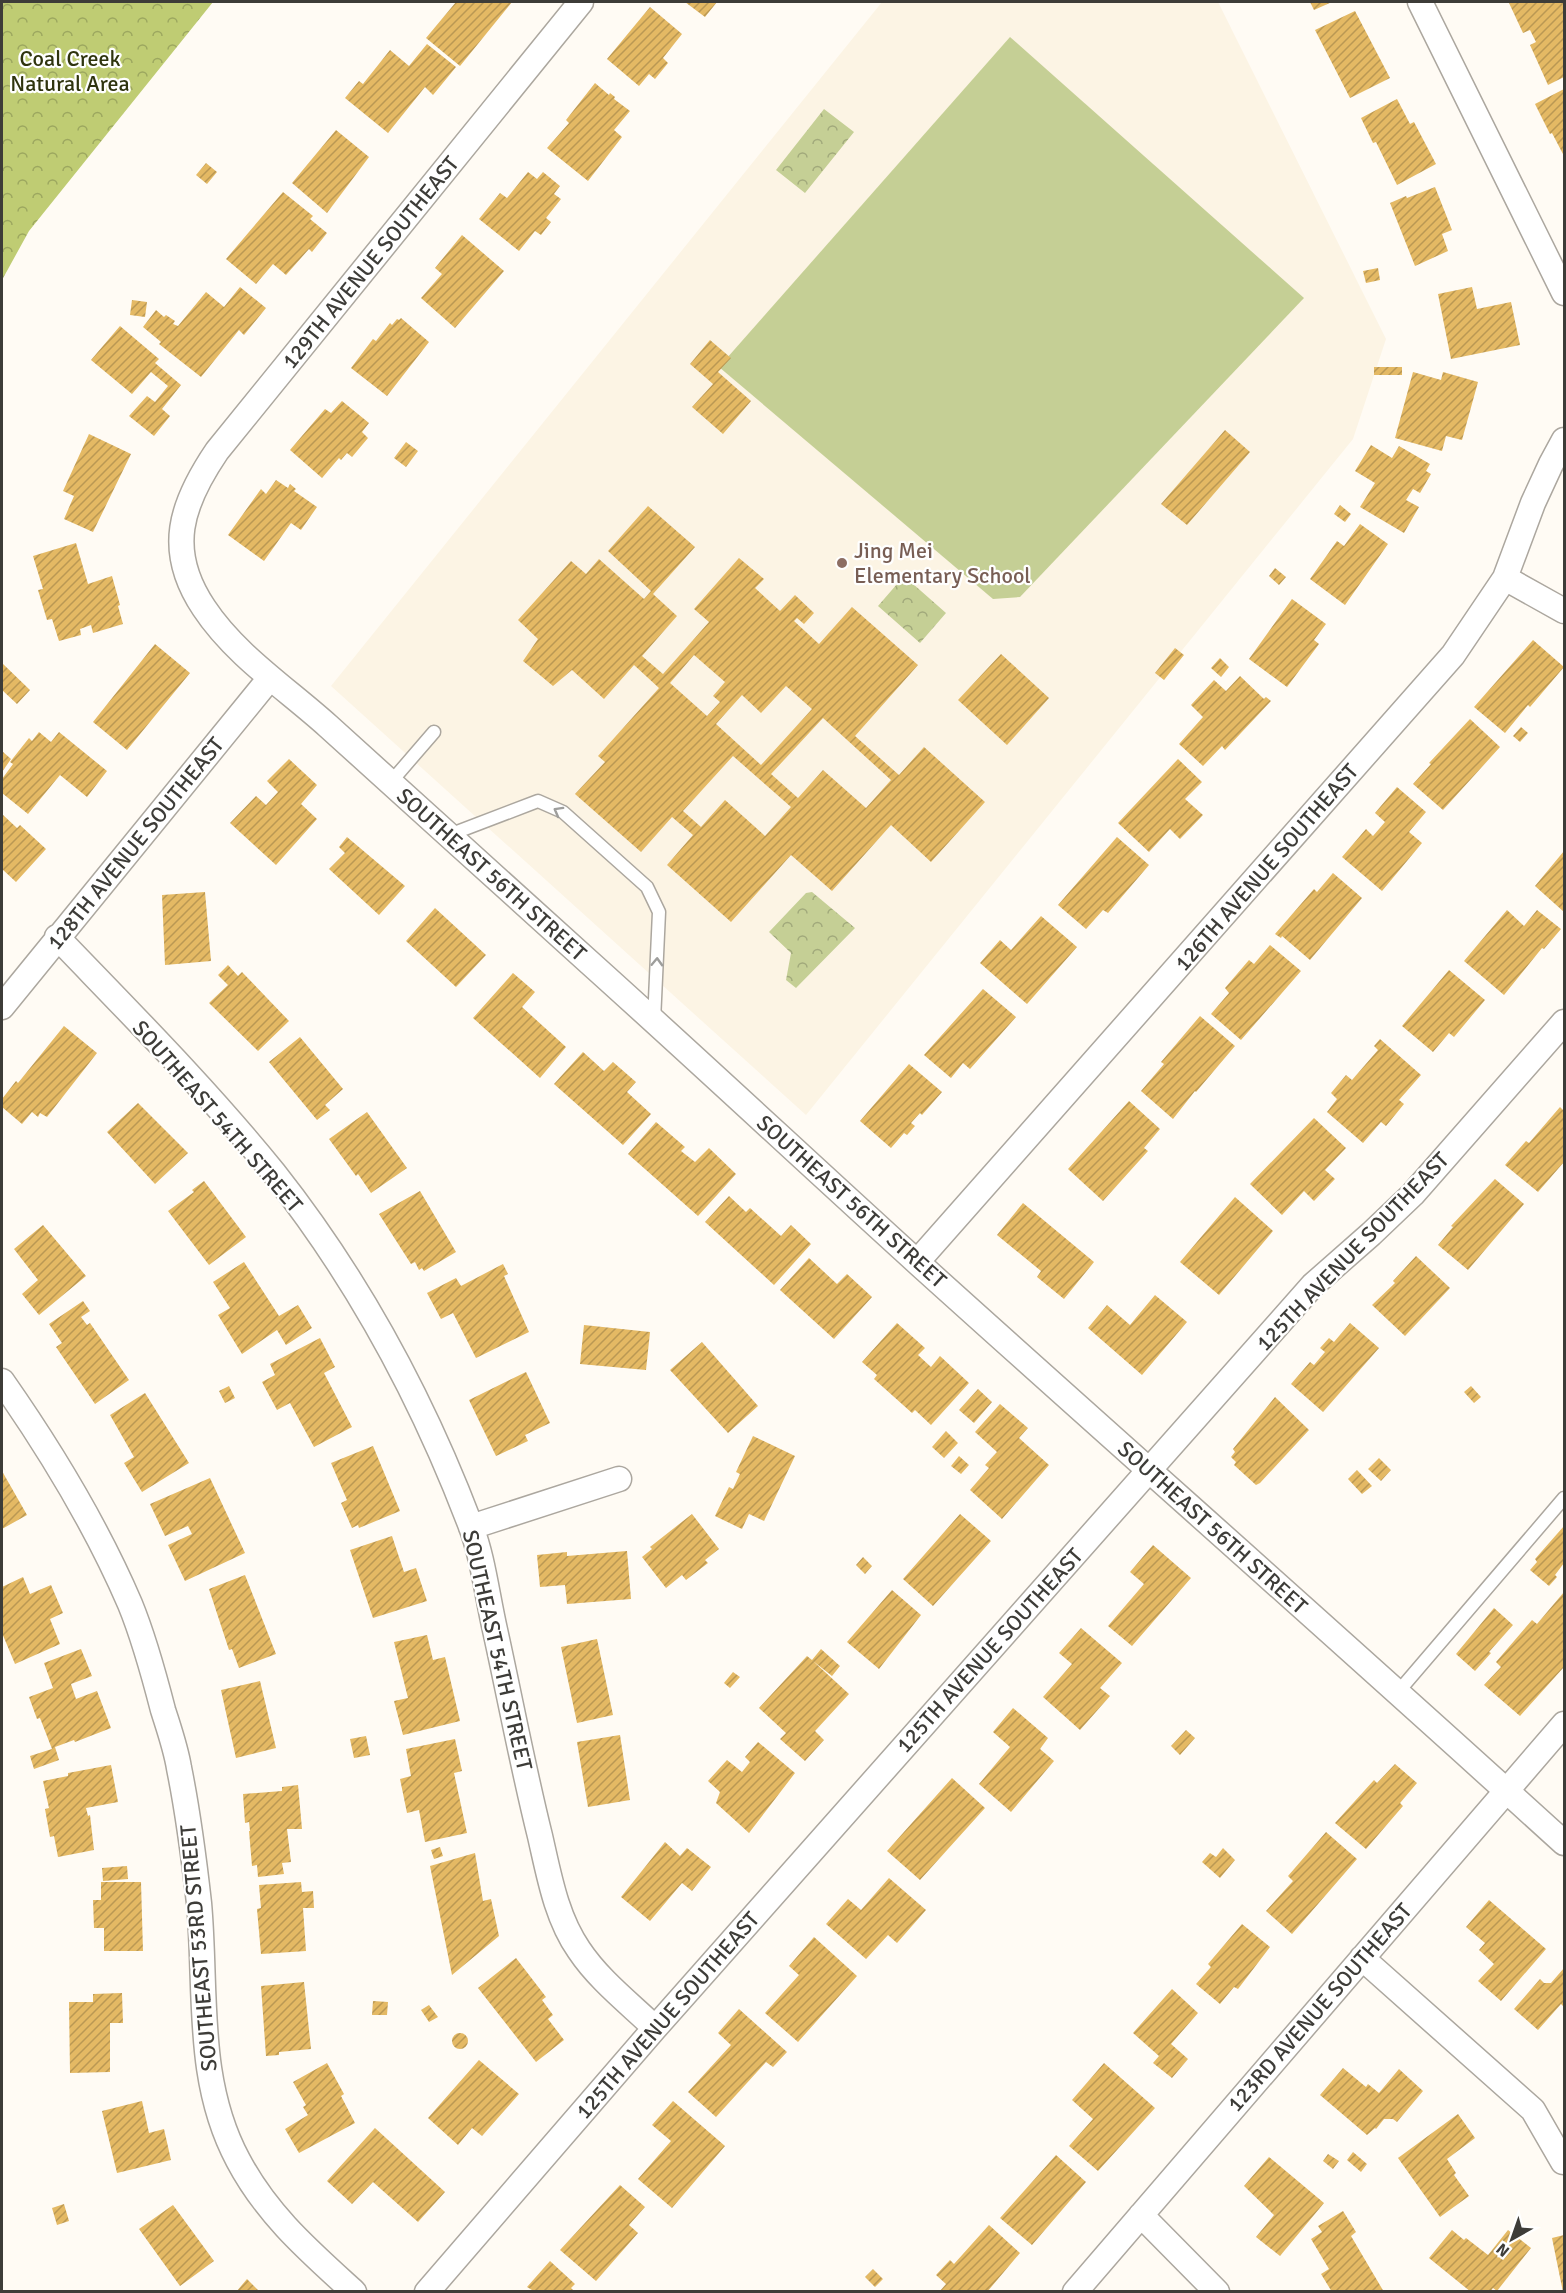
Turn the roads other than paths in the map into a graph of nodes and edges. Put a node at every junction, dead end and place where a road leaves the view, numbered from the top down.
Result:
1 (581, 2) edge
2 (1420, 2) edge
3 (1564, 293) edge
4 (1564, 440) edge
5 (181, 533) joint
6 (1505, 578) junction
7 (1564, 610) edge
8 (270, 678) junction
9 (434, 732) dead end
10 (390, 783) junction
11 (449, 835) junction
12 (57, 937) junction
13 (2, 1007) edge
14 (654, 1020) junction
15 (1564, 1022) edge
16 (917, 1262) junction
17 (2, 1381) edge
18 (1149, 1470) junction
19 (619, 1479) dead end
20 (1564, 1498) edge
21 (471, 1527) junction
22 (1398, 1692) junction
23 (1564, 1724) edge
24 (1506, 1790) junction
25 (1562, 1836) edge
26 (1362, 1958) junction
27 (655, 2028) junction
28 (1563, 2162) dead end
29 (1141, 2215) junction
30 (354, 2292) edge
31 (427, 2292) edge
32 (1075, 2292) edge
33 (1216, 2292) edge

1 - 5 street, 129TH AVENUE SOUTHEAST
2 - 3 street
4 - 6 street, 126TH AVENUE SOUTHEAST
5 - 8 street, SOUTHEAST 56TH STREET
6 - 7 street
6 - 16 street, 126TH AVENUE SOUTHEAST
8 - 10 street, SOUTHEAST 56TH STREET
8 - 12 street, 128TH AVENUE SOUTHEAST
9 - 10 lane
10 - 11 street, SOUTHEAST 56TH STREET
11 - 14 street, SOUTHEAST 56TH STREET
14 -> 11 lane
12 - 13 street, 128TH AVENUE SOUTHEAST
12 - 21 street, SOUTHEAST 54TH STREET
14 - 16 street, SOUTHEAST 56TH STREET
15 - 18 street, 125TH AVENUE SOUTHEAST
16 - 18 street, SOUTHEAST 56TH STREET
17 - 30 street, SOUTHEAST 53RD STREET
18 - 22 street, SOUTHEAST 56TH STREET
18 - 27 street, 125TH AVENUE SOUTHEAST
19 - 21 street
20 - 22 lane
21 - 27 street, SOUTHEAST 54TH STREET
22 - 24 street, SOUTHEAST 56TH STREET
23 - 24 street, 123RD AVENUE SOUTHEAST
24 - 25 street, SOUTHEAST 56TH STREET
24 - 26 street, 123RD AVENUE SOUTHEAST
26 - 28 street
26 - 29 street, 123RD AVENUE SOUTHEAST
27 - 31 street, 125TH AVENUE SOUTHEAST
29 - 32 street, 123RD AVENUE SOUTHEAST
29 - 33 street

